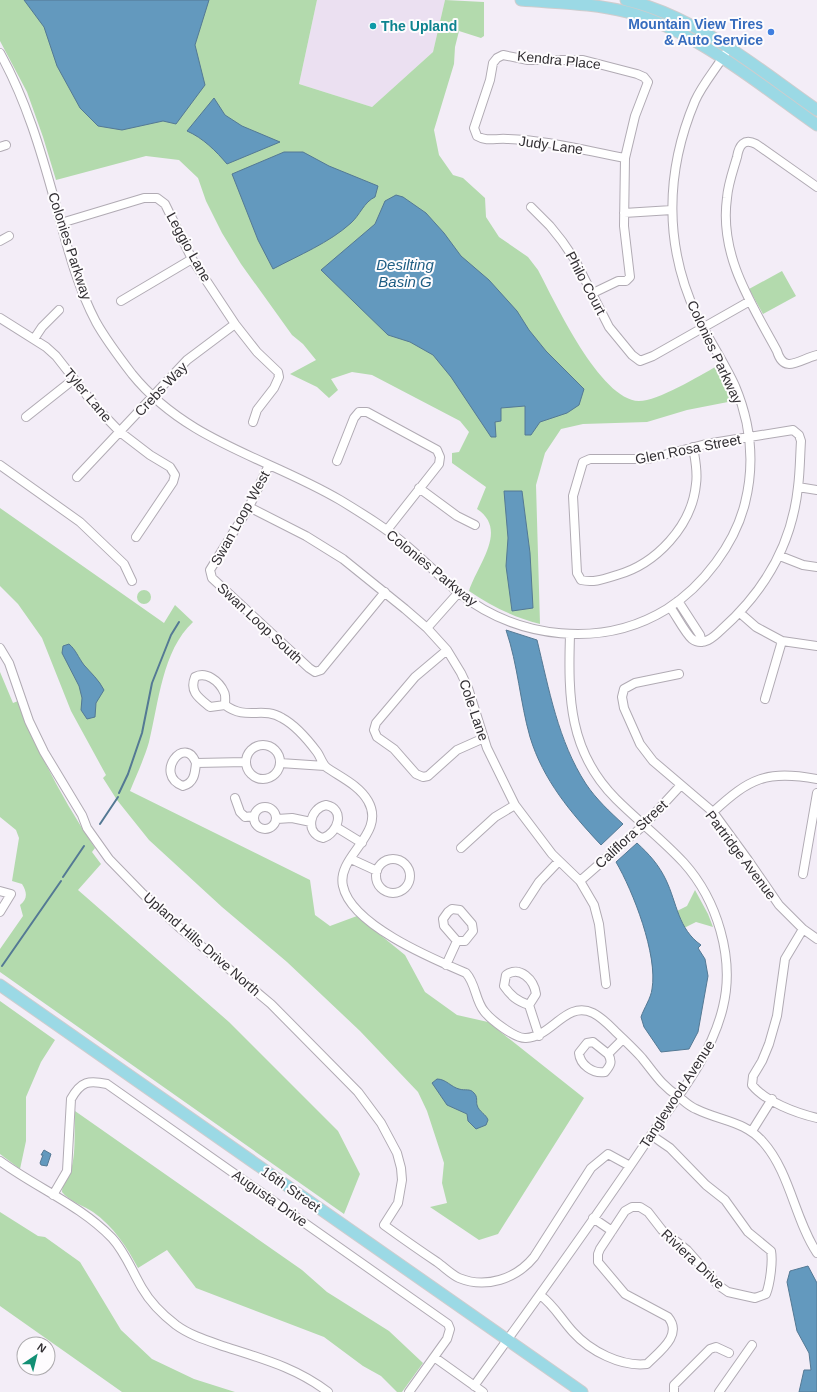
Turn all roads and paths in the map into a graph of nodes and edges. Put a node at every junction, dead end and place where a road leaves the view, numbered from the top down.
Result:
1 (521, 0) edge
2 (626, 0) edge
3 (728, 48) junction
4 (1, 56) edge
5 (722, 59) junction
6 (817, 110) edge
7 (817, 125) edge
8 (477, 136) joint
9 (625, 158) junction
10 (817, 187) edge
11 (531, 207) dead end
12 (672, 210) junction
13 (624, 213) junction
14 (61, 223) junction
15 (9, 236) dead end
16 (0, 241) edge
17 (192, 259) junction
18 (593, 292) junction
19 (121, 301) dead end
20 (750, 301) junction
21 (59, 310) dead end
22 (0, 318) edge
23 (235, 324) junction
24 (704, 328) junction
25 (34, 339) junction
26 (817, 355) edge
27 (74, 379) junction
28 (154, 396) junction
29 (26, 417) dead end
30 (253, 422) dead end
31 (120, 432) junction
32 (750, 438) junction
33 (693, 447) junction
34 (336, 461) dead end
35 (269, 465) junction
36 (0, 466) edge
37 (77, 477) dead end
38 (798, 487) junction
39 (419, 488) junction
40 (817, 490) edge
41 (249, 507) junction
42 (475, 525) dead end
43 (387, 530) junction
44 (136, 537) dead end
45 (780, 556) junction
46 (817, 567) edge
47 (210, 570) joint
48 (132, 580) dead end
49 (385, 592) junction
50 (459, 592) junction
51 (678, 602) junction
52 (670, 607) junction
53 (740, 613) junction
54 (427, 628) junction
55 (570, 635) junction
56 (702, 642) junction
57 (782, 642) junction
58 (817, 646) edge
59 (0, 648) edge
60 (446, 650) junction
61 (679, 674) dead end
62 (765, 700) dead end
63 (225, 705) junction
64 (484, 738) junction
65 (246, 762) junction
66 (196, 763) dead end
67 (280, 763) junction
68 (325, 766) junction
69 (817, 779) edge
70 (681, 785) junction
71 (817, 793) edge
72 (235, 798) dead end
73 (515, 806) junction
74 (713, 812) junction
75 (254, 816) junction
76 (276, 820) junction
77 (311, 822) junction
78 (644, 825) junction
79 (336, 827) junction
80 (362, 843) junction
81 (461, 848) dead end
82 (351, 859) junction
83 (560, 861) junction
84 (377, 871) junction
85 (803, 874) dead end
86 (580, 881) junction
87 (0, 891) edge
88 (524, 905) dead end
89 (0, 912) edge
90 (803, 929) junction
91 (817, 939) edge
92 (457, 941) dead end
93 (446, 965) junction
94 (606, 984) dead end
95 (0, 985) edge
96 (529, 1005) junction
97 (539, 1036) junction
98 (623, 1039) junction
99 (608, 1054) dead end
100 (677, 1096) junction
101 (772, 1099) junction
102 (817, 1118) edge
103 (752, 1131) junction
104 (652, 1135) junction
105 (0, 1161) edge
106 (630, 1166) junction
107 (53, 1195) junction
108 (593, 1218) junction
109 (612, 1231) junction
110 (817, 1253) edge
111 (540, 1295) junction
112 (506, 1340) junction
113 (752, 1345) dead end
114 (729, 1352) dead end
115 (434, 1357) junction
116 (474, 1386) junction
117 (328, 1392) edge
118 (409, 1392) edge
119 (483, 1392) edge
120 (582, 1392) edge
121 (674, 1392) edge
122 (719, 1392) edge

1 - 5 main road
2 - 3 main road
3 - 5 street, Colonies Parkway
3 - 6 main road
4 - 14 street, Colonies Parkway
5 - 7 main road
5 - 12 street, Colonies Parkway
8 - 9 street, Judy Lane
8 - 9 street, Kendra Place
9 - 13 street
10 - 20 street
11 - 18 street, Philo Court
12 - 13 street
12 - 24 street, Colonies Parkway
13 - 18 street
14 - 17 street, Leggio Lane
14 - 28 street, Colonies Parkway
15 - 16 street
17 - 19 street
17 - 23 street, Leggio Lane
18 - 24 street, Philo Court
20 - 24 street
20 - 26 street
21 - 25 street
22 - 25 street, Tyler Lane
23 - 28 street, Crebs Way
23 - 30 street, Leggio Lane
24 - 32 street, Colonies Parkway
25 - 27 street, Tyler Lane
27 - 29 street
27 - 31 street, Tyler Lane
28 - 31 street, Crebs Way
28 - 35 street, Colonies Parkway
31 - 37 street, Crebs Way
31 - 44 street, Tyler Lane
32 - 33 street, Glen Rosa Street
32 - 38 street, Glen Rosa Street
32 - 51 street, Colonies Parkway
33 - 33 street, Glen Rosa Street
34 - 39 street
35 - 41 street, Swan Loop West
35 - 43 street, Colonies Parkway
36 - 48 street
38 - 40 street
38 - 45 street
39 - 42 street
39 - 43 street
41 - 47 street, Swan Loop West
41 - 49 street, Cole Lane
43 - 50 street, Colonies Parkway
45 - 46 street
45 - 53 street
47 - 49 street, Swan Loop South
49 - 54 street, Cole Lane
50 - 54 street
50 - 55 street, Colonies Parkway
51 - 52 street, Colonies Parkway
51 - 56 street
52 - 55 street, Colonies Parkway
52 - 56 street
53 - 56 street
53 - 57 street
54 - 60 street, Cole Lane
55 - 78 street, Tanglewood Avenue
57 - 58 street
57 - 62 street
59 - 106 street, Upland Hills Drive North
60 - 64 street, Cole Lane
60 - 64 street
61 - 70 street, Partridge Avenue
63 - 63 street
63 - 68 street
64 - 73 street, Cole Lane
65 - 66 street
65 - 67 street
65 - 67 street
67 - 68 street
68 - 80 street
69 - 74 street
70 - 74 street, Partridge Avenue
70 - 78 street, Califlora Street
71 - 85 street
72 - 75 street
73 - 81 street
73 - 83 street, Cole Lane
74 - 90 street, Partridge Avenue
75 - 76 street
75 - 76 street
76 - 77 street
77 - 79 street
77 - 79 street
78 - 86 street, Califlora Street
78 - 100 street, Tanglewood Avenue
79 - 80 street
80 - 82 street
82 - 84 street
82 - 93 street
83 - 86 street, Cole Lane
83 - 88 street
84 - 84 street
86 - 94 street, Cole Lane
87 - 89 street
90 - 91 street, Partridge Avenue
90 - 101 street
92 - 93 street
93 - 97 street
95 - 112 main road, 16th Street
96 - 96 street
96 - 97 street
97 - 98 street
98 - 99 street
98 - 100 street
100 - 103 street
100 - 104 street, Tanglewood Avenue
101 - 102 street
101 - 103 street
103 - 110 street
104 - 106 street, Tanglewood Avenue
104 - 109 street, Riviera Drive
105 - 107 street
106 - 108 street, Tanglewood Avenue
107 - 115 street, Augusta Drive
107 - 117 street
108 - 109 street
108 - 111 street, Tanglewood Avenue
109 - 111 street
111 - 112 street, Tanglewood Avenue
112 - 116 street, Tanglewood Avenue
112 - 120 main road, 16th Street
113 - 122 street
114 - 121 street
115 - 116 street
115 - 118 street
116 - 119 street

